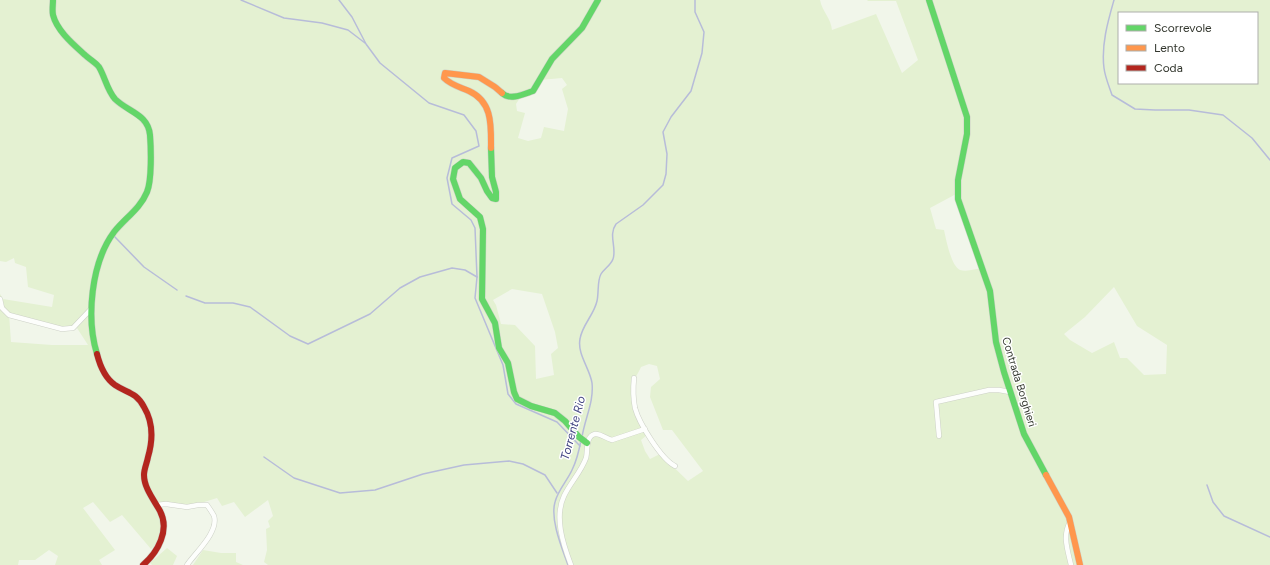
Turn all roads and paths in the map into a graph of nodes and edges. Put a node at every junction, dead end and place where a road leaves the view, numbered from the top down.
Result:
1 (53, 0) edge
2 (598, 0) edge
3 (929, 0) edge
4 (0, 299) edge
5 (92, 308) junction
6 (634, 378) dead end
7 (1010, 392) junction
8 (645, 429) junction
9 (938, 436) dead end
10 (583, 441) junction
11 (675, 466) dead end
12 (156, 505) junction
13 (1070, 522) junction
14 (143, 565) edge
15 (187, 565) edge
16 (571, 565) edge
17 (1071, 565) edge
18 (1080, 565) edge

1 - 5 street
2 - 10 street
3 - 7 street, Contrada Borghieri
4 - 5 street
5 - 12 street
6 - 8 street
7 - 9 street
7 - 13 street, Contrada Borghieri
8 - 10 street
8 - 11 street
10 - 16 street
12 - 14 street
12 - 15 street
13 - 17 street
13 - 18 street, Contrada Borghieri

